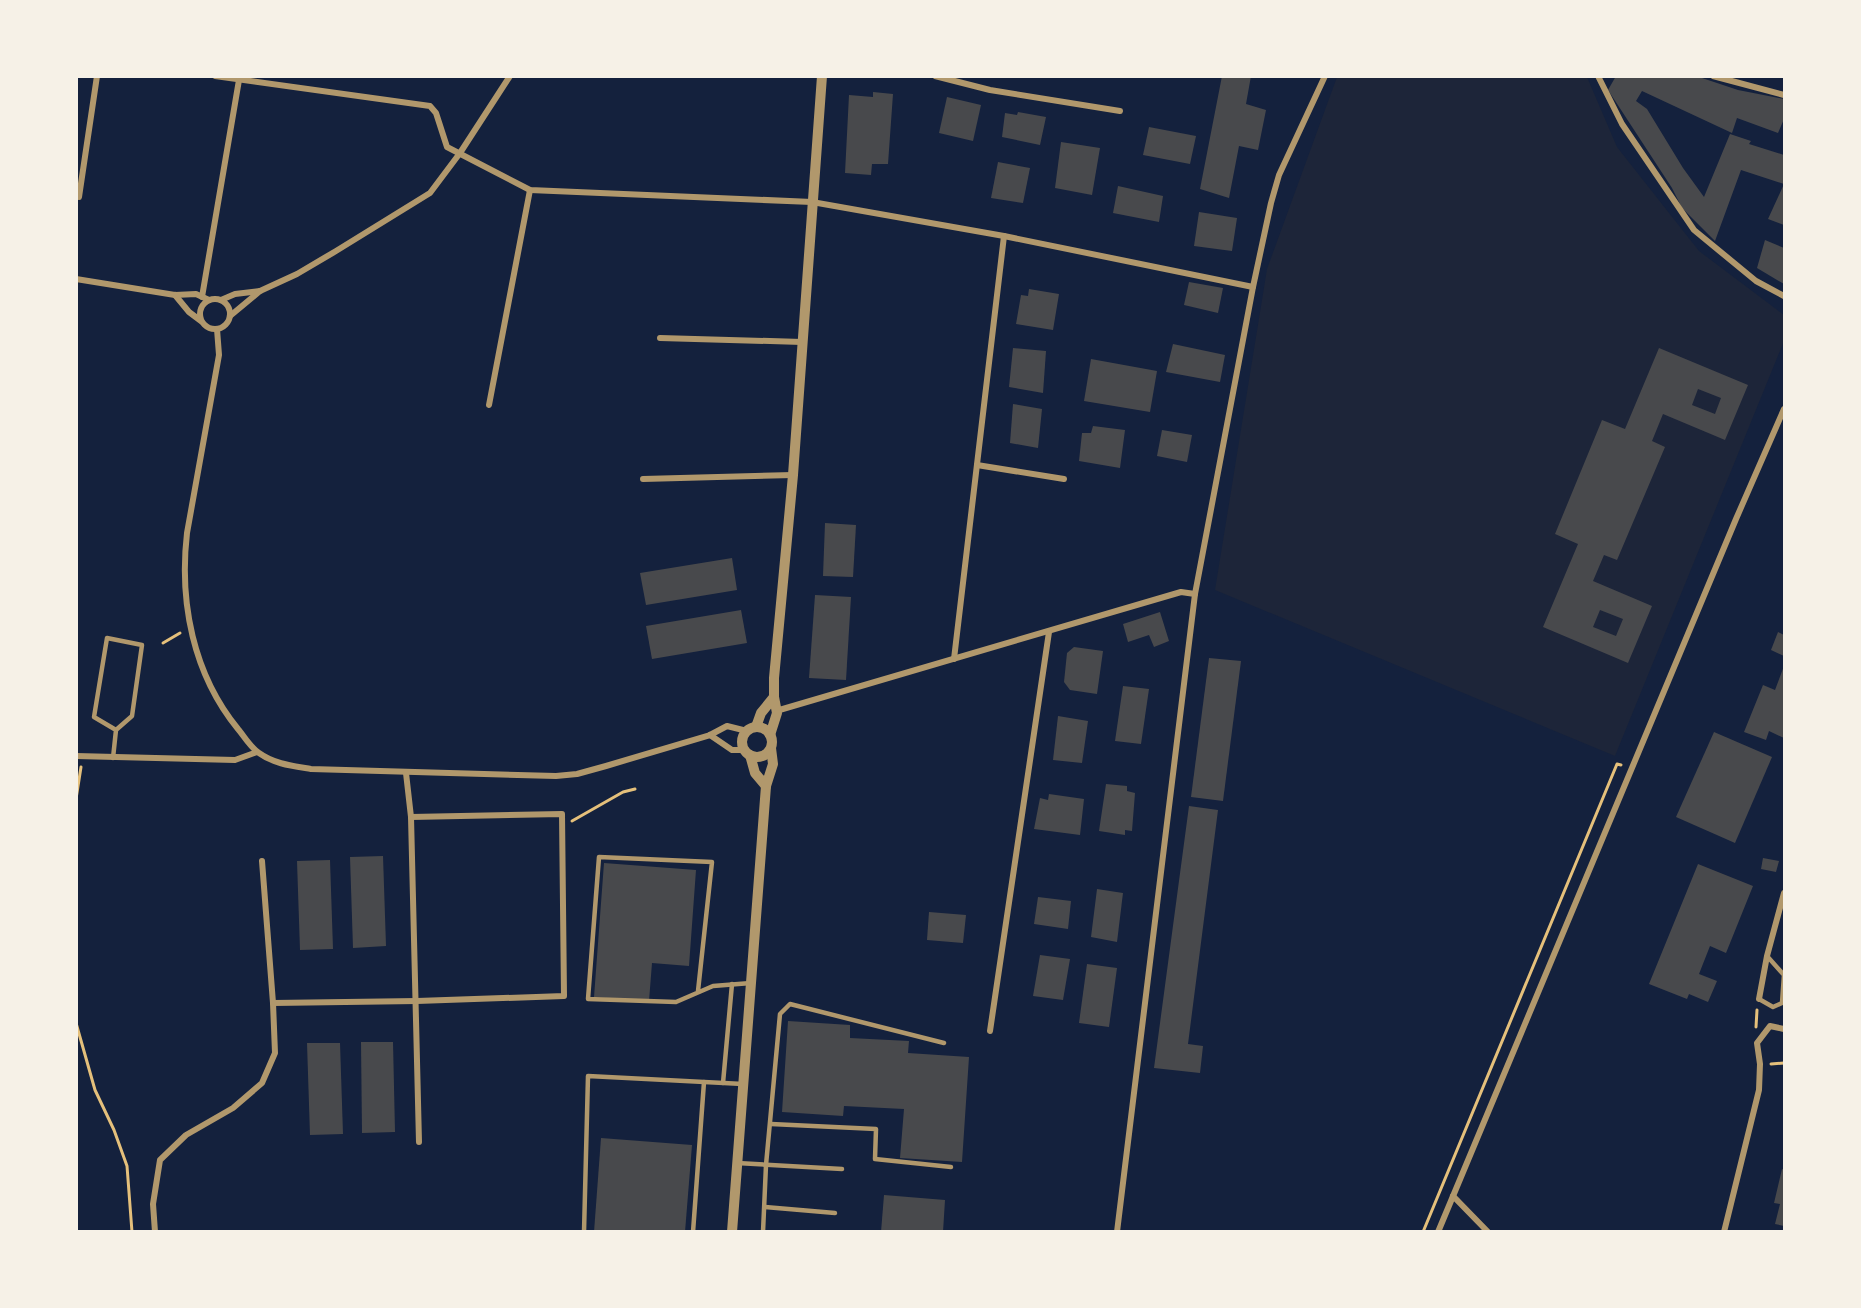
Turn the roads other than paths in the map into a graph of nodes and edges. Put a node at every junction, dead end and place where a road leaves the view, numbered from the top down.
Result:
1 (97, 76) edge
2 (215, 76) edge
3 (510, 76) edge
4 (822, 76) edge
5 (935, 76) edge
6 (1325, 76) edge
7 (1713, 76) edge
8 (1600, 78) edge
9 (239, 80) junction
10 (1785, 95) edge
11 (1120, 111) dead end
12 (460, 153) junction
13 (530, 190) junction
14 (79, 197) dead end
15 (812, 202) junction
16 (1004, 236) junction
17 (76, 279) edge
18 (1253, 287) junction
19 (260, 291) junction
20 (175, 295) junction
21 (1785, 296) edge
22 (206, 299) junction
23 (221, 300) junction
24 (230, 316) junction
25 (201, 321) junction
26 (217, 329) junction
27 (660, 338) dead end
28 (802, 342) junction
29 (489, 405) dead end
30 (1785, 409) edge
31 (977, 465) junction
32 (793, 475) junction
33 (643, 479) dead end
34 (1064, 479) dead end
35 (1196, 594) junction
36 (1049, 632) junction
37 (954, 659) junction
38 (774, 697) junction
39 (776, 711) junction
40 (751, 729) junction
41 (116, 730) junction
42 (710, 735) junction
43 (770, 735) junction
44 (771, 748) junction
45 (257, 752) junction
46 (747, 752) junction
47 (80, 756) edge
48 (113, 758) junction
49 (406, 773) junction
50 (766, 786) junction
51 (411, 817) junction
52 (262, 861) dead end
53 (1785, 893) edge
54 (1767, 956) junction
55 (751, 983) junction
56 (732, 984) junction
57 (698, 991) junction
58 (1759, 999) joint
59 (417, 1001) junction
60 (273, 1003) junction
61 (1785, 1029) edge
62 (990, 1031) dead end
63 (944, 1043) dead end
64 (704, 1082) junction
65 (723, 1083) junction
66 (743, 1084) junction
67 (771, 1124) junction
68 (419, 1142) dead end
69 (737, 1163) junction
70 (766, 1165) junction
71 (951, 1167) dead end
72 (842, 1169) dead end
73 (1454, 1196) junction
74 (765, 1208) junction
75 (835, 1213) dead end
76 (155, 1232) edge
77 (584, 1232) edge
78 (693, 1232) edge
79 (732, 1232) edge
80 (763, 1232) edge
81 (1117, 1232) edge
82 (1438, 1232) edge
83 (1488, 1232) edge
84 (1724, 1232) edge

1 - 14 street
2 - 9 street
3 - 12 street
4 - 15 street
5 - 11 street
6 - 18 street
7 - 10 street
8 - 21 street
9 - 12 street
9 - 22 street
12 - 13 street
12 - 19 street
13 - 15 street
13 - 29 street
15 - 16 street
15 - 28 street
16 - 18 street
16 - 31 street
17 - 20 street
18 - 35 street
19 - 23 street
19 - 24 street
20 - 22 street
20 - 25 street
22 - 23 street
22 - 25 street
23 - 24 street
24 - 26 street
25 - 26 street
26 - 45 street
27 - 28 street
28 - 32 street
30 - 73 street
31 - 34 street
31 - 37 street
32 - 33 street
32 - 38 street
35 - 36 street
35 - 81 street
36 - 37 street
36 - 62 street
37 - 39 street
38 - 39 street
38 - 40 street
39 - 43 street
40 - 42 street
40 - 43 street
40 - 46 street
41 - 41 lane
41 - 48 lane
42 - 46 street
42 - 49 street
43 - 44 street
44 - 46 street
44 - 50 street
45 - 48 street
45 - 49 street
46 - 50 street
47 - 48 street
49 - 51 street
50 - 55 street
51 - 59 street
51 - 59 street
52 - 60 street
53 - 54 street
54 - 58 street
54 - 58 lane
55 - 56 lane
55 - 66 street
56 - 57 lane
56 - 65 lane
57 - 57 lane
59 - 60 street
59 - 68 street
60 - 76 street
61 - 84 street
63 - 67 lane
64 - 65 lane
64 - 77 lane
64 - 78 lane
65 - 66 lane
66 - 69 street
67 - 70 lane
67 - 71 lane
69 - 70 lane
69 - 79 street
70 - 72 lane
70 - 74 lane
73 - 82 street
73 - 83 street
74 - 75 lane
74 - 80 lane

